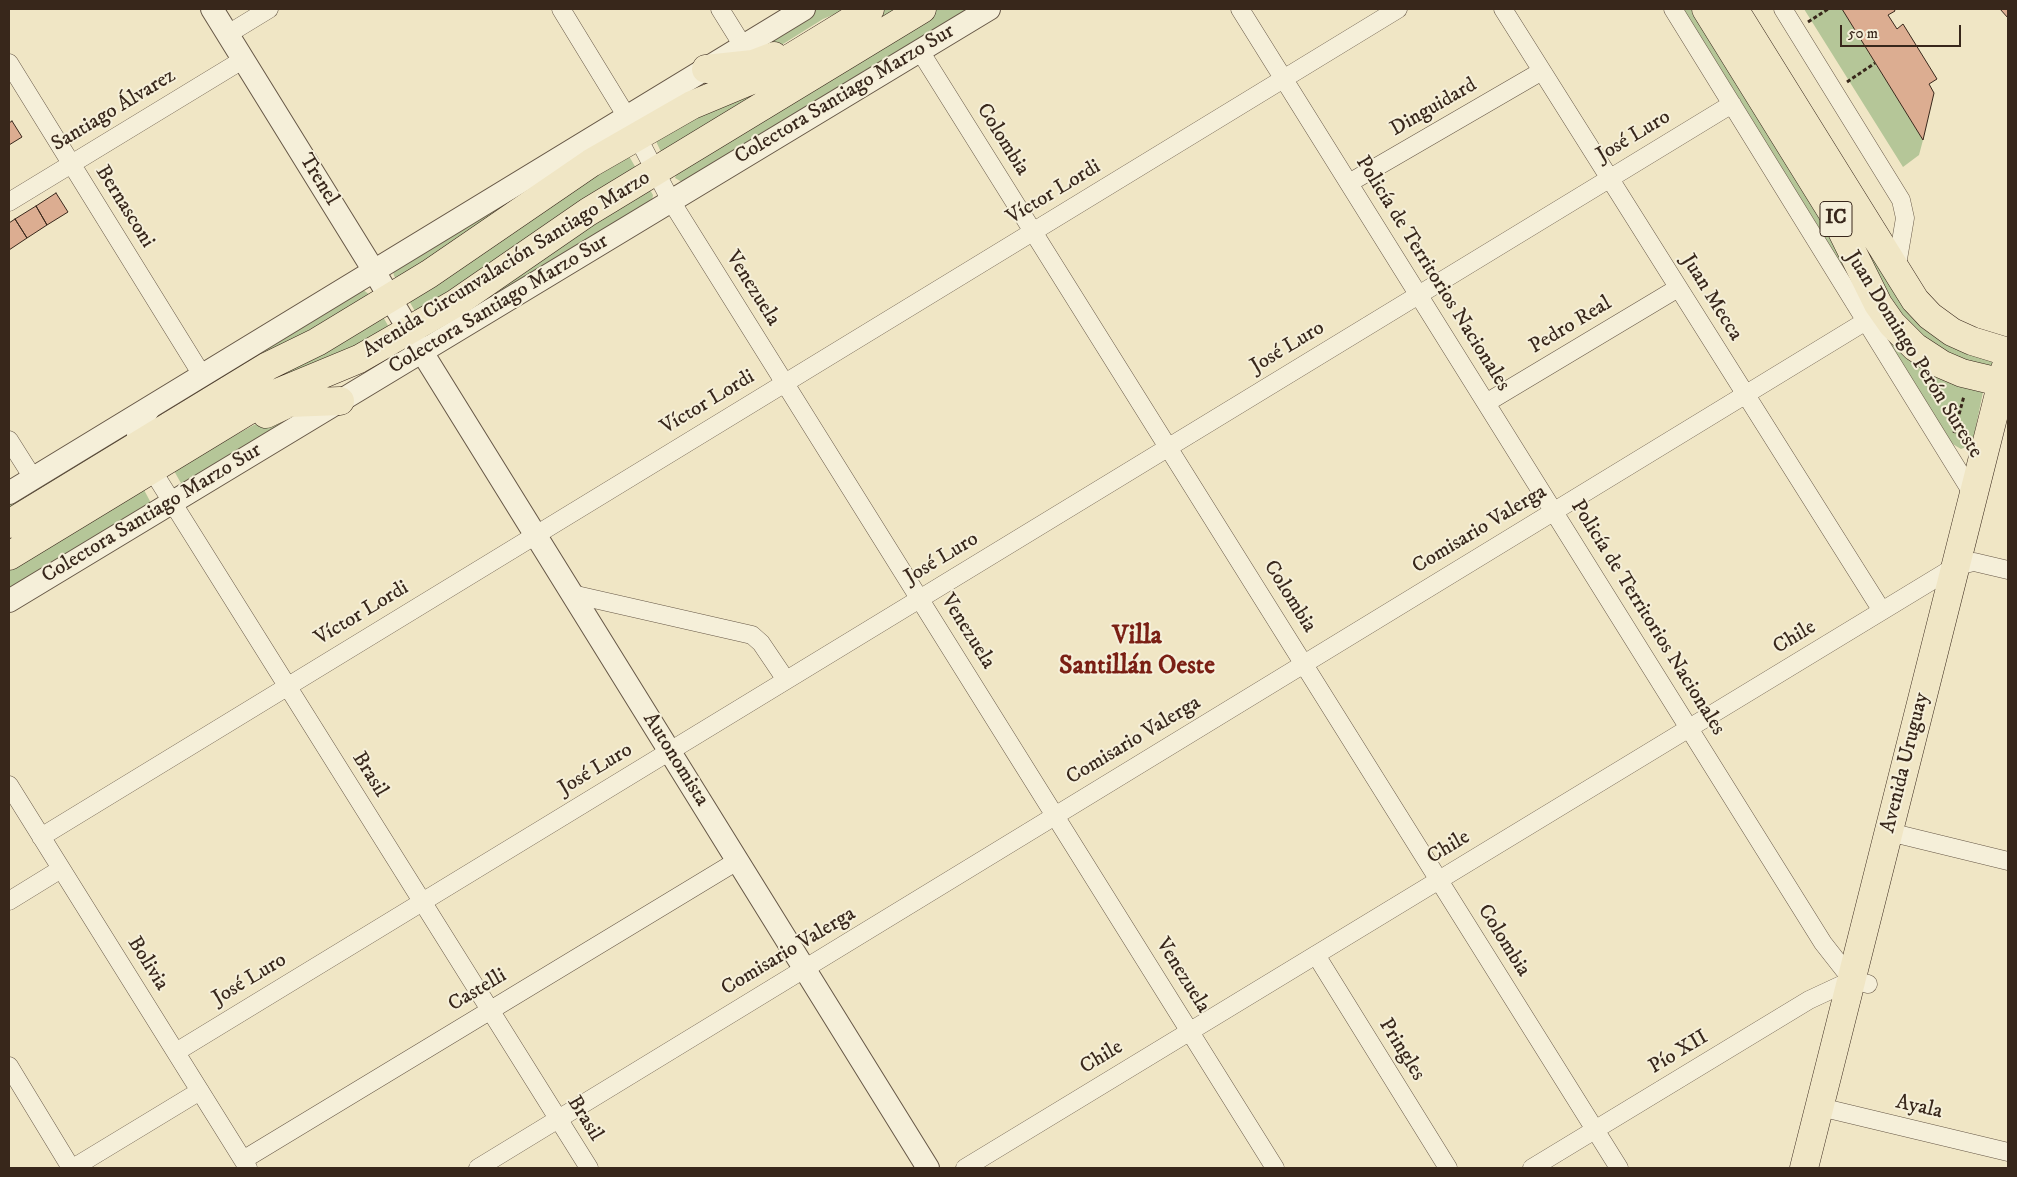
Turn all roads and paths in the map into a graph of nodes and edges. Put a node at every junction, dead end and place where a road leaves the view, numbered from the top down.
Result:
1 (212, 9) edge
2 (270, 9) edge
3 (561, 9) edge
4 (720, 9) edge
5 (804, 9) edge
6 (922, 9) edge
7 (989, 9) edge
8 (1240, 9) edge
9 (1398, 9) edge
10 (1503, 9) edge
11 (1673, 9) edge
12 (1706, 9) edge
13 (1734, 9) edge
14 (1783, 9) edge
15 (1828, 9) edge
16 (867, 11) edge
17 (1808, 22) dead end
18 (228, 34) junction
19 (743, 46) junction
20 (920, 50) junction
21 (244, 59) junction
22 (9, 63) edge
23 (1875, 63) dead end
24 (706, 69) junction
25 (1542, 71) junction
26 (1284, 78) junction
27 (1845, 82) dead end
28 (1732, 104) junction
29 (632, 126) junction
30 (71, 164) junction
31 (656, 172) junction
32 (1610, 178) junction
33 (1349, 183) junction
34 (671, 201) junction
35 (9, 202) edge
36 (1033, 232) junction
37 (374, 271) junction
38 (1896, 271) junction
39 (1678, 288) junction
40 (1419, 295) junction
41 (390, 298) junction
42 (1866, 322) junction
43 (415, 341) junction
44 (2008, 352) edge
45 (202, 375) junction
46 (2006, 375) edge
47 (785, 383) junction
48 (1965, 392) dead end
49 (1746, 395) junction
50 (340, 401) junction
51 (1486, 402) junction
52 (154, 404) junction
53 (2008, 425) edge
54 (1954, 435) dead end
55 (9, 440) edge
56 (137, 446) junction
57 (1168, 447) junction
58 (163, 462) junction
59 (32, 478) junction
60 (9, 493) edge
61 (1974, 496) junction
62 (172, 502) junction
63 (1554, 512) junction
64 (9, 524) edge
65 (535, 535) junction
66 (9, 556) edge
67 (1965, 564) junction
68 (2008, 570) edge
69 (572, 594) junction
70 (919, 599) junction
71 (9, 601) edge
72 (1882, 611) junction
73 (1304, 664) junction
74 (786, 680) junction
75 (287, 687) junction
76 (1689, 728) junction
77 (669, 751) junction
78 (9, 784) edge
79 (1055, 816) junction
80 (1897, 834) junction
81 (41, 837) junction
82 (737, 861) junction
83 (2008, 861) edge
84 (61, 869) junction
85 (1439, 880) junction
86 (9, 901) edge
87 (422, 902) junction
88 (1316, 955) junction
89 (804, 969) junction
90 (1860, 982) junction
91 (490, 1010) junction
92 (1190, 1032) junction
93 (176, 1052) junction
94 (9, 1066) edge
95 (200, 1091) junction
96 (1828, 1109) junction
97 (558, 1119) junction
98 (1595, 1130) junction
99 (2008, 1152) edge
100 (245, 1164) edge
101 (72, 1168) edge
102 (478, 1168) edge
103 (589, 1168) edge
104 (928, 1168) edge
105 (965, 1168) edge
106 (1275, 1168) edge
107 (1448, 1168) edge
108 (1532, 1168) edge
109 (1619, 1168) edge
110 (1804, 1168) edge
111 (1821, 1168) edge

1 - 18 street, Trenel
2 - 18 street
3 - 29 street, Venezuela
4 - 19 street
5 - 19 street
6 - 31 main road, Avenida Circunvalación Santiago Marzo
7 - 20 street, Colectora Santiago Marzo Sur
8 - 26 street, Policía de Territorios Nacionales
9 - 26 street, Víctor Lordi
10 - 25 street, Juan Mecca
11 - 28 street, Juan Domingo Perón Sureste
12 - 46 main road, IC
13 - 38 main road, IC
14 - 38 street
15 - 17 path
16 - 24 main road
16 - 29 main road, Avenida Circunvalación Santiago Marzo
18 - 21 street, Trenel
19 - 24 street
20 - 34 street, Colectora Santiago Marzo Sur
20 - 36 street, Colombia
21 - 30 street, Santiago Álvarez
21 - 37 street, Trenel
22 - 30 street, Bernasconi
23 - 27 path
24 - 29 street
25 - 32 street, Juan Mecca
25 - 33 street, Dinguidard
26 - 33 street, Policía de Territorios Nacionales
26 - 36 street, Víctor Lordi
28 - 32 street, José Luro
28 - 42 street, Juan Domingo Perón Sureste
29 - 31 street, Venezuela
29 - 37 street
29 - 41 main road, Avenida Circunvalación Santiago Marzo
30 - 35 street, Santiago Álvarez
30 - 45 street, Bernasconi
31 - 34 street, Venezuela
31 - 43 main road, Avenida Circunvalación Santiago Marzo
32 - 39 street, Juan Mecca
32 - 40 street, José Luro
33 - 40 street, Policía de Territorios Nacionales
34 - 43 street, Colectora Santiago Marzo Sur
34 - 47 street, Venezuela
36 - 47 street, Víctor Lordi
36 - 57 street, Colombia
37 - 41 street, Trenel
37 - 45 street
38 - 44 main road, IC
39 - 49 street, Juan Mecca
39 - 51 street, Pedro Real
40 - 51 street, Policía de Territorios Nacionales
40 - 57 street, José Luro
41 - 43 street, Trenel
41 - 56 main road, Avenida Circunvalación Santiago Marzo
42 - 49 street, Comisario Valerga
42 - 61 street, Juan Domingo Perón Sureste
43 - 50 street, Colectora Santiago Marzo Sur
43 - 58 main road, Avenida Circunvalación Santiago Marzo
43 - 65 street, Autonomista
45 - 52 street
46 - 61 main road, Avenida Uruguay
47 - 65 street, Víctor Lordi
47 - 70 street, Venezuela
48 - 54 path
49 - 63 street, Comisario Valerga
49 - 72 street, Juan Mecca
50 - 58 main road
50 - 62 street, Colectora Santiago Marzo Sur
51 - 63 street, Policía de Territorios Nacionales
52 - 56 street
52 - 59 street
53 - 67 main road, Avenida Uruguay
55 - 59 street
56 - 58 street, Brasil
56 - 64 main road, Avenida Circunvalación Santiago Marzo
57 - 70 street, José Luro
57 - 73 street, Colombia
58 - 62 street, Brasil
58 - 66 main road, Avenida Circunvalación Santiago Marzo
59 - 60 street
61 - 67 main road, Avenida Uruguay
62 - 71 street, Colectora Santiago Marzo Sur
62 - 75 street, Brasil
63 - 73 street, Comisario Valerga
63 - 76 street, Policía de Territorios Nacionales
65 - 69 street, Autonomista
65 - 75 street, Víctor Lordi
67 - 68 street
67 - 72 street, Chile
67 - 80 main road, Avenida Uruguay
69 - 74 street
69 - 77 street, Autonomista
70 - 74 street, José Luro
70 - 79 street, Venezuela
72 - 76 street, Chile
73 - 79 street, Comisario Valerga
73 - 85 street, Colombia
74 - 77 street, José Luro
75 - 81 street, Víctor Lordi
75 - 87 street, Brasil
76 - 85 street, Chile
76 - 90 street, Policía de Territorios Nacionales
77 - 82 street, Autonomista
77 - 87 street, José Luro
78 - 81 street, Bolivia
79 - 89 street, Comisario Valerga
79 - 92 street, Venezuela
80 - 83 street
80 - 90 main road, Avenida Uruguay
81 - 84 street, Bolivia
82 - 89 street, Autonomista
82 - 91 street, Castelli
84 - 86 street
84 - 93 street, Bolivia
85 - 88 street, Chile
85 - 98 street, Colombia
87 - 91 street, Brasil
87 - 93 street, José Luro
88 - 92 street, Chile
88 - 107 street, Pringles
89 - 97 street, Comisario Valerga
89 - 104 street, Autonomista
90 - 96 main road, Avenida Uruguay
90 - 98 street, Pío XII
91 - 97 street, Brasil
91 - 100 street, Castelli
92 - 105 street, Chile
92 - 106 street, Venezuela
93 - 95 street, Bolivia
94 - 101 street
95 - 100 street, Bolivia
95 - 101 street
96 - 99 street, Ayala
96 - 110 main road, Avenida Uruguay
96 - 111 main road, Avenida Uruguay
97 - 102 street, Comisario Valerga
97 - 103 street, Brasil
98 - 108 street, Pío XII
98 - 109 street, Colombia

